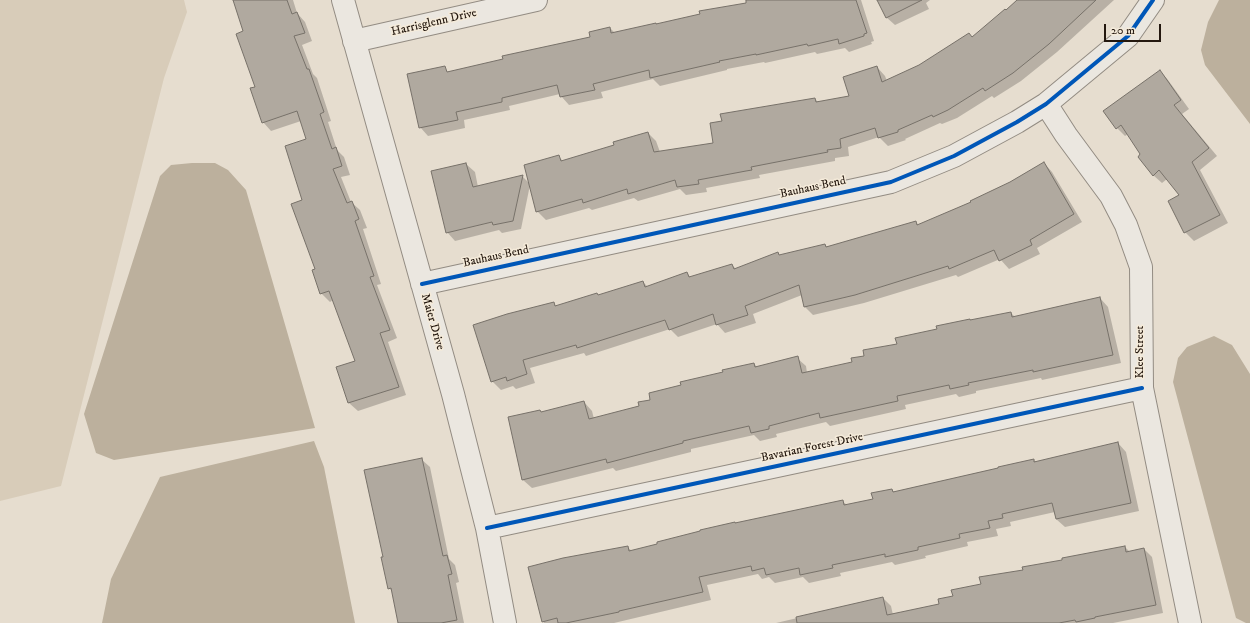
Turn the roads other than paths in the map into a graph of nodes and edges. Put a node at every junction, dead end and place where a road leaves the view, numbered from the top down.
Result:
1 (343, 0) edge
2 (536, 0) edge
3 (1153, 0) edge
4 (354, 41) junction
5 (1046, 104) junction
6 (422, 284) junction
7 (1142, 388) junction
8 (487, 528) junction
9 (506, 623) edge
10 (1190, 623) edge

1 - 4 street, Maier Drive
2 - 4 street, Harrisglenn Drive
3 - 5 street, Bauhaus Bend
4 - 6 street, Maier Drive
5 - 6 street, Bauhaus Bend
5 - 7 street, Klee Street
6 - 8 street, Maier Drive
7 - 8 street, Bavarian Forest Drive
7 - 10 street, Klee Street
8 - 9 street, Maier Drive

